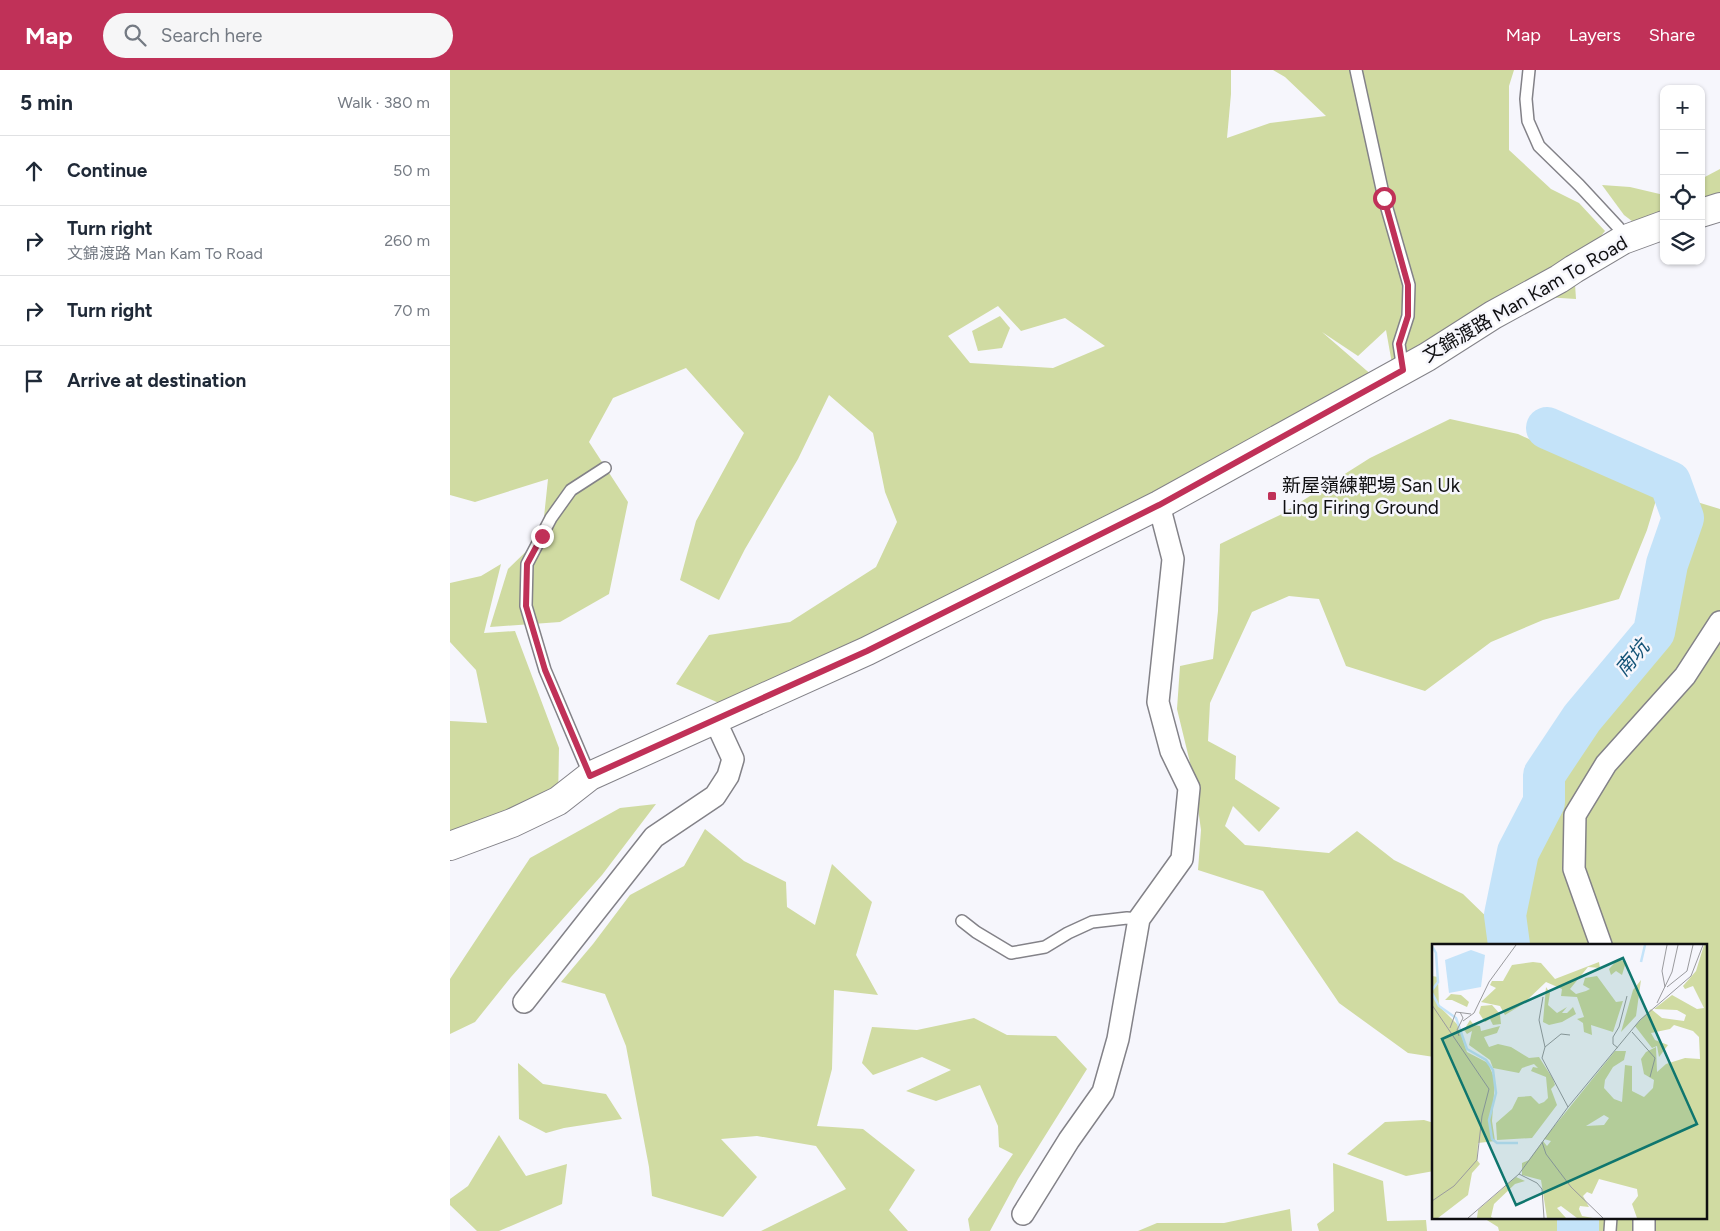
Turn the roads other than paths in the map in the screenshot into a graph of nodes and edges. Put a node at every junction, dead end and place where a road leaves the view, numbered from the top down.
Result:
1 (1356, 70) edge
2 (1529, 70) edge
3 (1720, 207) edge
4 (1705, 212) edge
5 (1660, 226) edge
6 (1623, 240) junction
7 (1403, 370) junction
8 (605, 468) dead end
9 (1159, 505) junction
10 (1720, 622) edge
11 (716, 720) junction
12 (590, 776) junction
13 (450, 846) edge
14 (1140, 919) junction
15 (962, 921) dead end
16 (1601, 944) edge
17 (524, 1002) dead end
18 (1023, 1214) dead end
19 (1611, 1218) edge
20 (1644, 1218) edge
21 (1610, 1231) edge
22 (1644, 1231) edge

1 - 7 lane
2 - 6 lane
3 - 4 main road
5 - 6 main road, 文錦渡路 Man Kam To Road
6 - 7 main road, 文錦渡路 Man Kam To Road
7 - 9 main road, 文錦渡路 Man Kam To Road
8 - 12 lane
9 - 11 main road, 文錦渡路 Man Kam To Road
9 - 14 street
10 - 16 street
11 - 12 main road, 文錦渡路 Man Kam To Road
11 - 17 street
12 - 13 main road, 文錦渡路 Man Kam To Road
14 - 15 lane
14 - 18 street
19 - 21 lane
20 - 22 street

